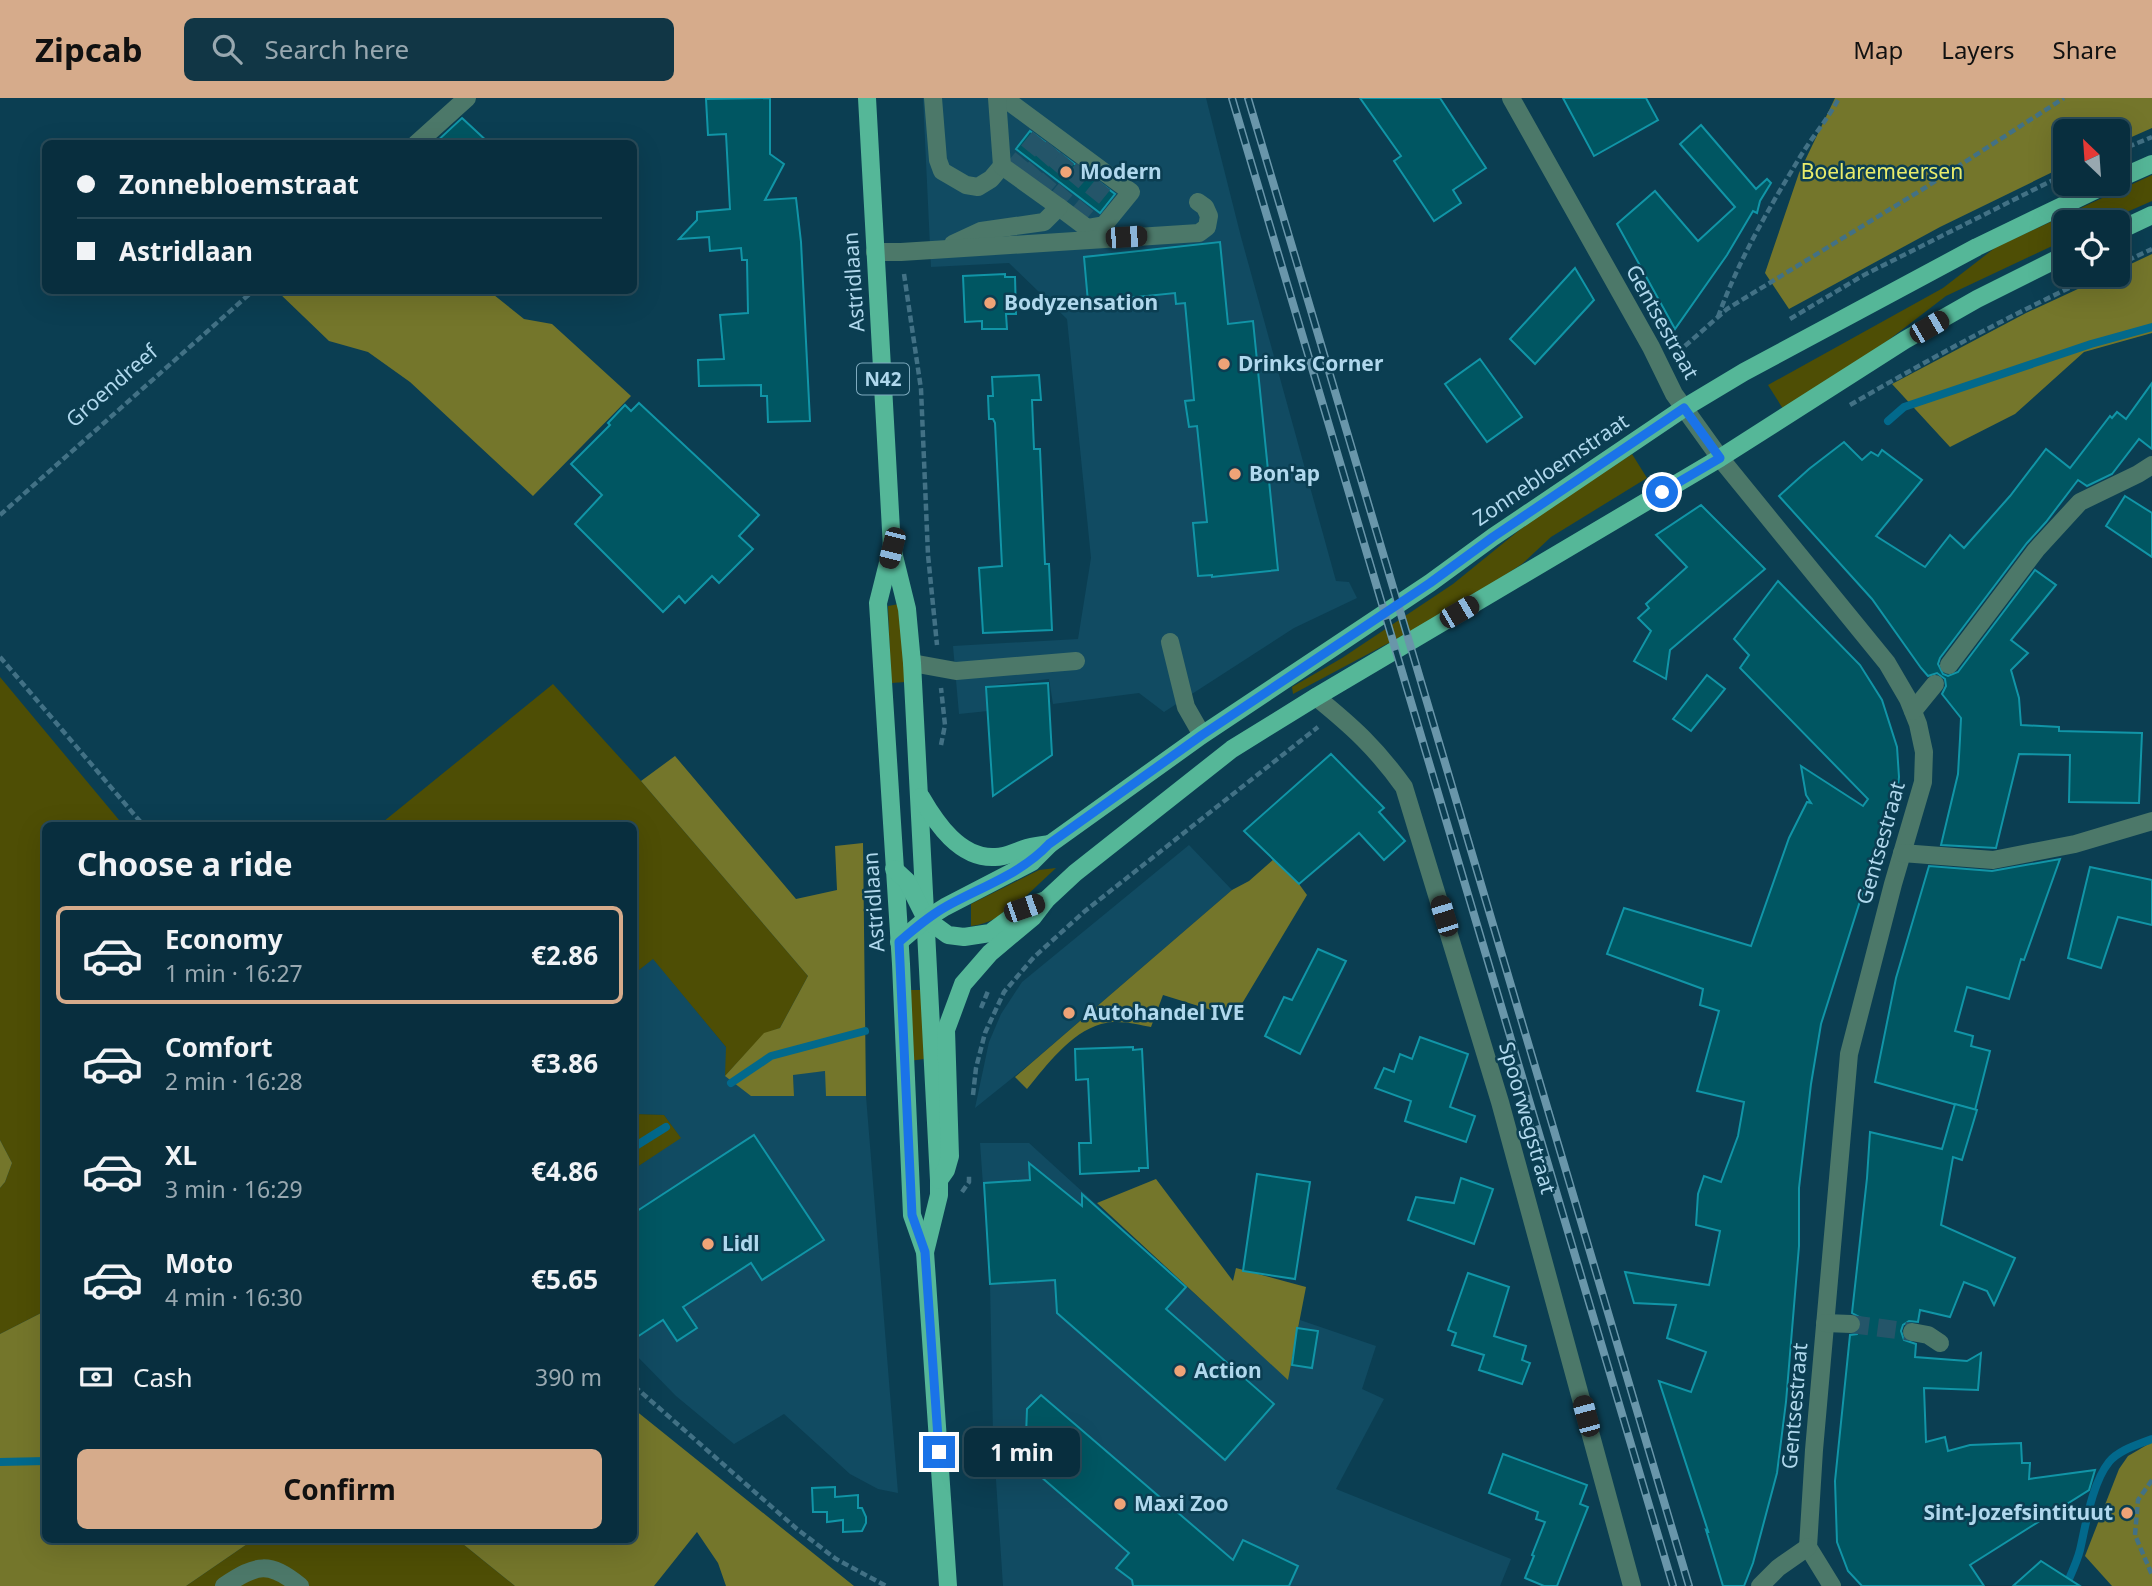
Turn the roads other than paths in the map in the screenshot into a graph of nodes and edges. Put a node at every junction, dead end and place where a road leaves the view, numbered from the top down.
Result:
1 (467, 98) edge
2 (867, 98) edge
3 (933, 98) edge
4 (998, 98) edge
5 (1004, 98) edge
6 (1511, 98) edge
7 (420, 140) edge
8 (2152, 164) edge
9 (1002, 166) junction
10 (2130, 174) edge
11 (2083, 196) edge
12 (1198, 202) dead end
13 (1059, 207) junction
14 (2152, 215) edge
15 (2130, 225) edge
16 (943, 248) junction
17 (875, 252) junction
18 (2053, 261) edge
19 (1684, 408) junction
20 (1720, 458) junction
21 (2152, 465) edge
22 (892, 548) junction
23 (1170, 642) dead end
24 (1076, 661) dead end
25 (912, 663) junction
26 (1950, 665) dead end
27 (1935, 684) dead end
28 (1316, 697) junction
29 (1913, 711) junction
30 (1202, 735) junction
31 (919, 793) junction
32 (2152, 821) edge
33 (1049, 844) junction
34 (1902, 853) junction
35 (894, 869) junction
36 (1046, 900) junction
37 (926, 919) junction
38 (899, 942) junction
39 (939, 1180) junction
40 (925, 1252) junction
41 (1825, 1323) junction
42 (1851, 1324) tunnel mouth
43 (1912, 1332) tunnel mouth
44 (1940, 1343) dead end
45 (1808, 1547) junction
46 (224, 1586) edge
47 (300, 1586) edge
48 (948, 1586) edge
49 (1632, 1586) edge
50 (1760, 1586) edge
51 (1832, 1586) edge

1 - 7 street
2 - 17 main road, Astridlaan / N42
3 - 9 street
4 - 9 street
5 - 13 street
6 - 19 street, Gentsestraat
8 - 10 main road
9 - 13 street
11 - 19 main road, Zonnebloemstraat
12 - 16 street
13 - 16 street
14 - 15 main road
16 - 17 street
17 - 22 main road, Astridlaan / N42
18 - 20 main road
19 - 20 street, Gentsestraat
19 - 30 main road, Zonnebloemstraat
20 - 28 main road
20 - 29 street, Gentsestraat
21 - 26 street
22 - 25 main road, Astridlaan / N42
22 - 35 main road, Astridlaan / N42
23 - 30 street
24 - 25 street
25 - 31 main road, Astridlaan / N42
27 - 29 street
28 - 36 main road
28 - 49 street, Spoorwegstraat
29 - 34 street, Gentsestraat
30 - 33 main road, Zonnebloemstraat
31 - 33 main road
31 - 37 main road, Astridlaan / N42
32 - 34 street
33 - 37 main road, Zonnebloemstraat
34 - 41 street, Gentsestraat
35 - 37 main road
35 - 38 main road, Astridlaan / N42
36 - 37 main road
36 - 39 main road
37 - 38 main road, Zonnebloemstraat
37 - 39 main road, Astridlaan / N42
38 - 40 main road, Astridlaan / N42
39 - 40 main road, Astridlaan / N42
40 - 48 main road, Astridlaan / N42
41 - 42 street
41 - 45 street, Gentsestraat
43 - 44 street
45 - 50 street
45 - 51 street
46 - 47 street

